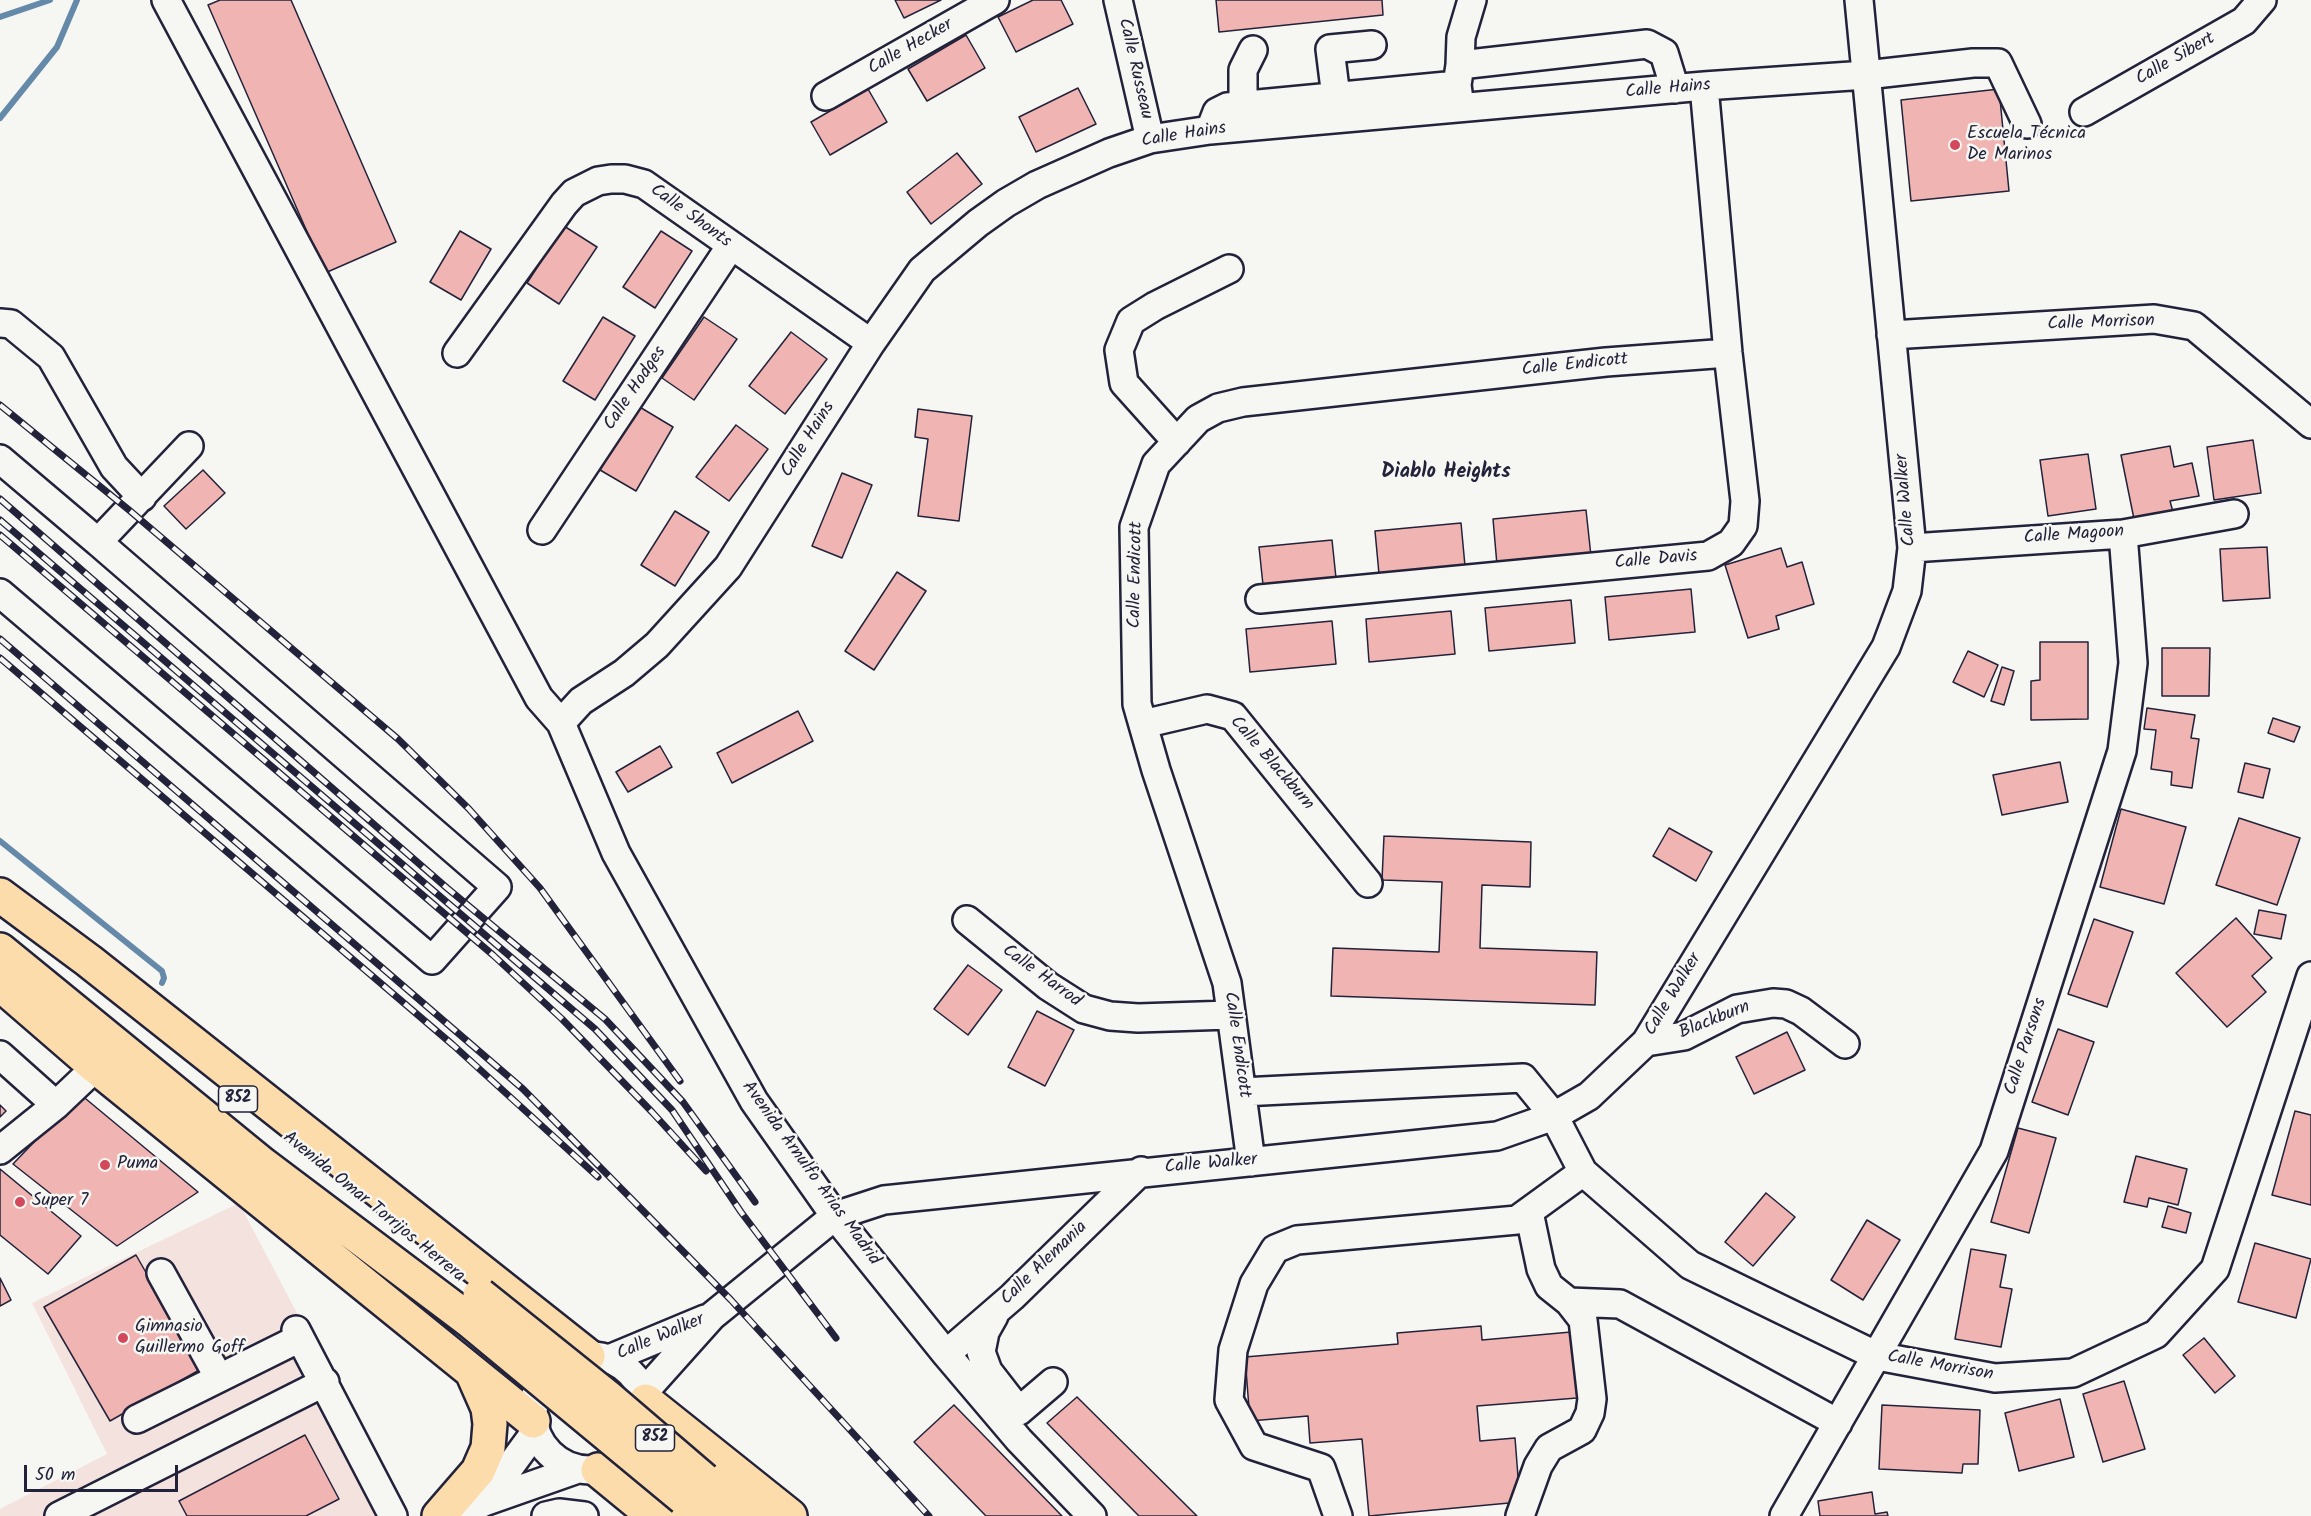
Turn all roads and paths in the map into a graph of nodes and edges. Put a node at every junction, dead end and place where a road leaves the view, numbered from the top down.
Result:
1 (995, 0) edge
2 (1118, 0) edge
3 (1472, 0) edge
4 (1859, 0) edge
5 (2262, 0) edge
6 (167, 3) edge
7 (1372, 45) dead end
8 (1253, 50) dead end
9 (1866, 75) junction
10 (1459, 86) junction
11 (1704, 86) junction
12 (1675, 89) junction
13 (826, 96) dead end
14 (1336, 97) junction
15 (1243, 104) junction
16 (2084, 112) dead end
17 (2028, 124) dead end
18 (1210, 130) junction
19 (1150, 139) junction
20 (730, 247) junction
21 (1230, 269) dead end
22 (0, 323) edge
23 (1891, 335) junction
24 (871, 343) junction
25 (457, 353) dead end
26 (1728, 353) junction
27 (2311, 424) edge
28 (1177, 442) junction
29 (189, 446) dead end
30 (0, 459) edge
31 (142, 497) junction
32 (2234, 514) dead end
33 (542, 530) dead end
34 (2123, 534) junction
35 (98, 542) junction
36 (1912, 548) junction
37 (0, 593) edge
38 (1260, 599) dead end
39 (561, 723) junction
40 (1143, 724) junction
41 (1368, 883) dead end
42 (0, 896) edge
43 (967, 920) dead end
44 (0, 950) edge
45 (2311, 976) edge
46 (0, 984) edge
47 (1230, 1015) junction
48 (1646, 1042) junction
49 (1845, 1044) dead end
50 (0, 1055) edge
51 (96, 1067) junction
52 (1242, 1092) junction
53 (56, 1105) junction
54 (1554, 1116) junction
55 (0, 1150) edge
56 (1251, 1161) junction
57 (1142, 1171) junction
58 (1583, 1172) junction
59 (1529, 1212) junction
60 (835, 1216) junction
61 (160, 1272) dead end
62 (480, 1299) junction
63 (1569, 1302) junction
64 (999, 1308) junction
65 (712, 1316) junction
66 (445, 1347) junction
67 (946, 1354) junction
68 (1877, 1356) junction
69 (599, 1358) junction
70 (471, 1370) junction
71 (219, 1378) junction
72 (325, 1382) junction
73 (1053, 1382) dead end
74 (645, 1397) junction
75 (137, 1419) dead end
76 (1838, 1423) junction
77 (535, 1426) junction
78 (588, 1470) junction
79 (698, 1496) edge
80 (484, 1502) junction
81 (59, 1516) edge
82 (393, 1516) edge
83 (439, 1516) edge
84 (457, 1516) edge
85 (546, 1516) edge
86 (584, 1516) edge
87 (654, 1516) edge
88 (748, 1516) edge
89 (789, 1516) edge
90 (1092, 1516) edge
91 (1338, 1516) edge
92 (1520, 1516) edge
93 (1784, 1516) edge

1 - 13 street, Calle Hecker
2 - 19 street, Calle Russeau
3 - 10 street
4 - 9 street, Calle Walker
5 - 16 street, Calle Sibert
6 - 39 street, Avenida Arnulfo Arias Madrid
7 - 14 street
8 - 15 street
9 - 11 street, Calle Hains
9 - 17 street, Calle Hains
9 - 23 street, Calle Walker
10 - 12 street, Calle Hains
10 - 12 street
10 - 14 street
10 - 18 street, Calle Hains
11 - 12 street, Calle Hains
11 - 26 street, Calle Davis
14 - 15 street
15 - 18 street
18 - 19 street, Calle Hains
19 - 24 street, Calle Hains
20 - 24 street, Calle Shonts
20 - 25 street, Calle Shonts
20 - 33 street, Calle Hodges
21 - 28 street
22 - 31 street
23 - 27 street, Calle Morrison
23 - 36 street, Calle Walker
24 - 39 street, Calle Hains
26 - 28 street, Calle Endicott
26 - 38 street, Calle Davis
28 - 40 street, Calle Endicott
29 - 31 street
30 - 35 street
31 - 35 street
32 - 34 street, Calle Magoon
34 - 36 street, Calle Magoon
34 - 68 street, Calle Parsons
35 - 37 street
36 - 48 street, Calle Walker
39 - 60 street, Avenida Arnulfo Arias Madrid
40 - 41 street, Calle Blackburn
40 - 47 street, Calle Endicott
42 - 62 main road, Avenida Omar Torrijos Herrera / 852
43 - 47 street, Calle Harrod
44 - 62 main road, Avenida Omar Torrijos Herrera / 852
45 - 68 street, Calle Morrison
46 - 51 main road
47 - 52 street, Calle Endicott
48 - 49 street, Blackburn
48 - 54 street, Calle Walker
50 - 53 street
51 - 53 street
51 - 66 main road
52 - 54 street, Calle Morrison
52 - 56 street, Calle Endicott
53 - 55 street
54 - 56 street, Calle Walker
54 - 58 street, Calle Morrison
56 - 57 street, Calle Walker
57 - 60 street, Calle Walker
57 - 64 street, Calle Alemania
58 - 59 street
58 - 68 street, Calle Morrison
59 - 63 street
59 - 91 street
60 - 65 street, Calle Walker
60 - 67 street, Avenida Arnulfo Arias Madrid
61 - 71 street
62 - 66 main road
62 - 69 main road
62 - 79 main road, Avenida Omar Torrijos Herrera / 852, bridge
63 - 76 street
63 - 92 street
64 - 67 street, Calle Alemania
64 - 73 street
65 - 69 street, Calle Walker
65 - 74 street, Calle Walker
66 - 70 main road
67 - 90 street, Avenida Arnulfo Arias Madrid
68 - 76 street, Calle Parsons
69 - 74 street
69 - 77 street
70 - 77 main road
70 - 83 main road
71 - 72 street
71 - 75 street
72 - 81 street
72 - 82 street
74 - 78 street
74 - 79 main road
76 - 93 street, Calle Parsons
77 - 78 street
77 - 80 street
78 - 80 street
78 - 87 main road
79 - 88 main road, Avenida Omar Torrijos Herrera
79 - 89 main road
80 - 84 street
85 - 86 street

